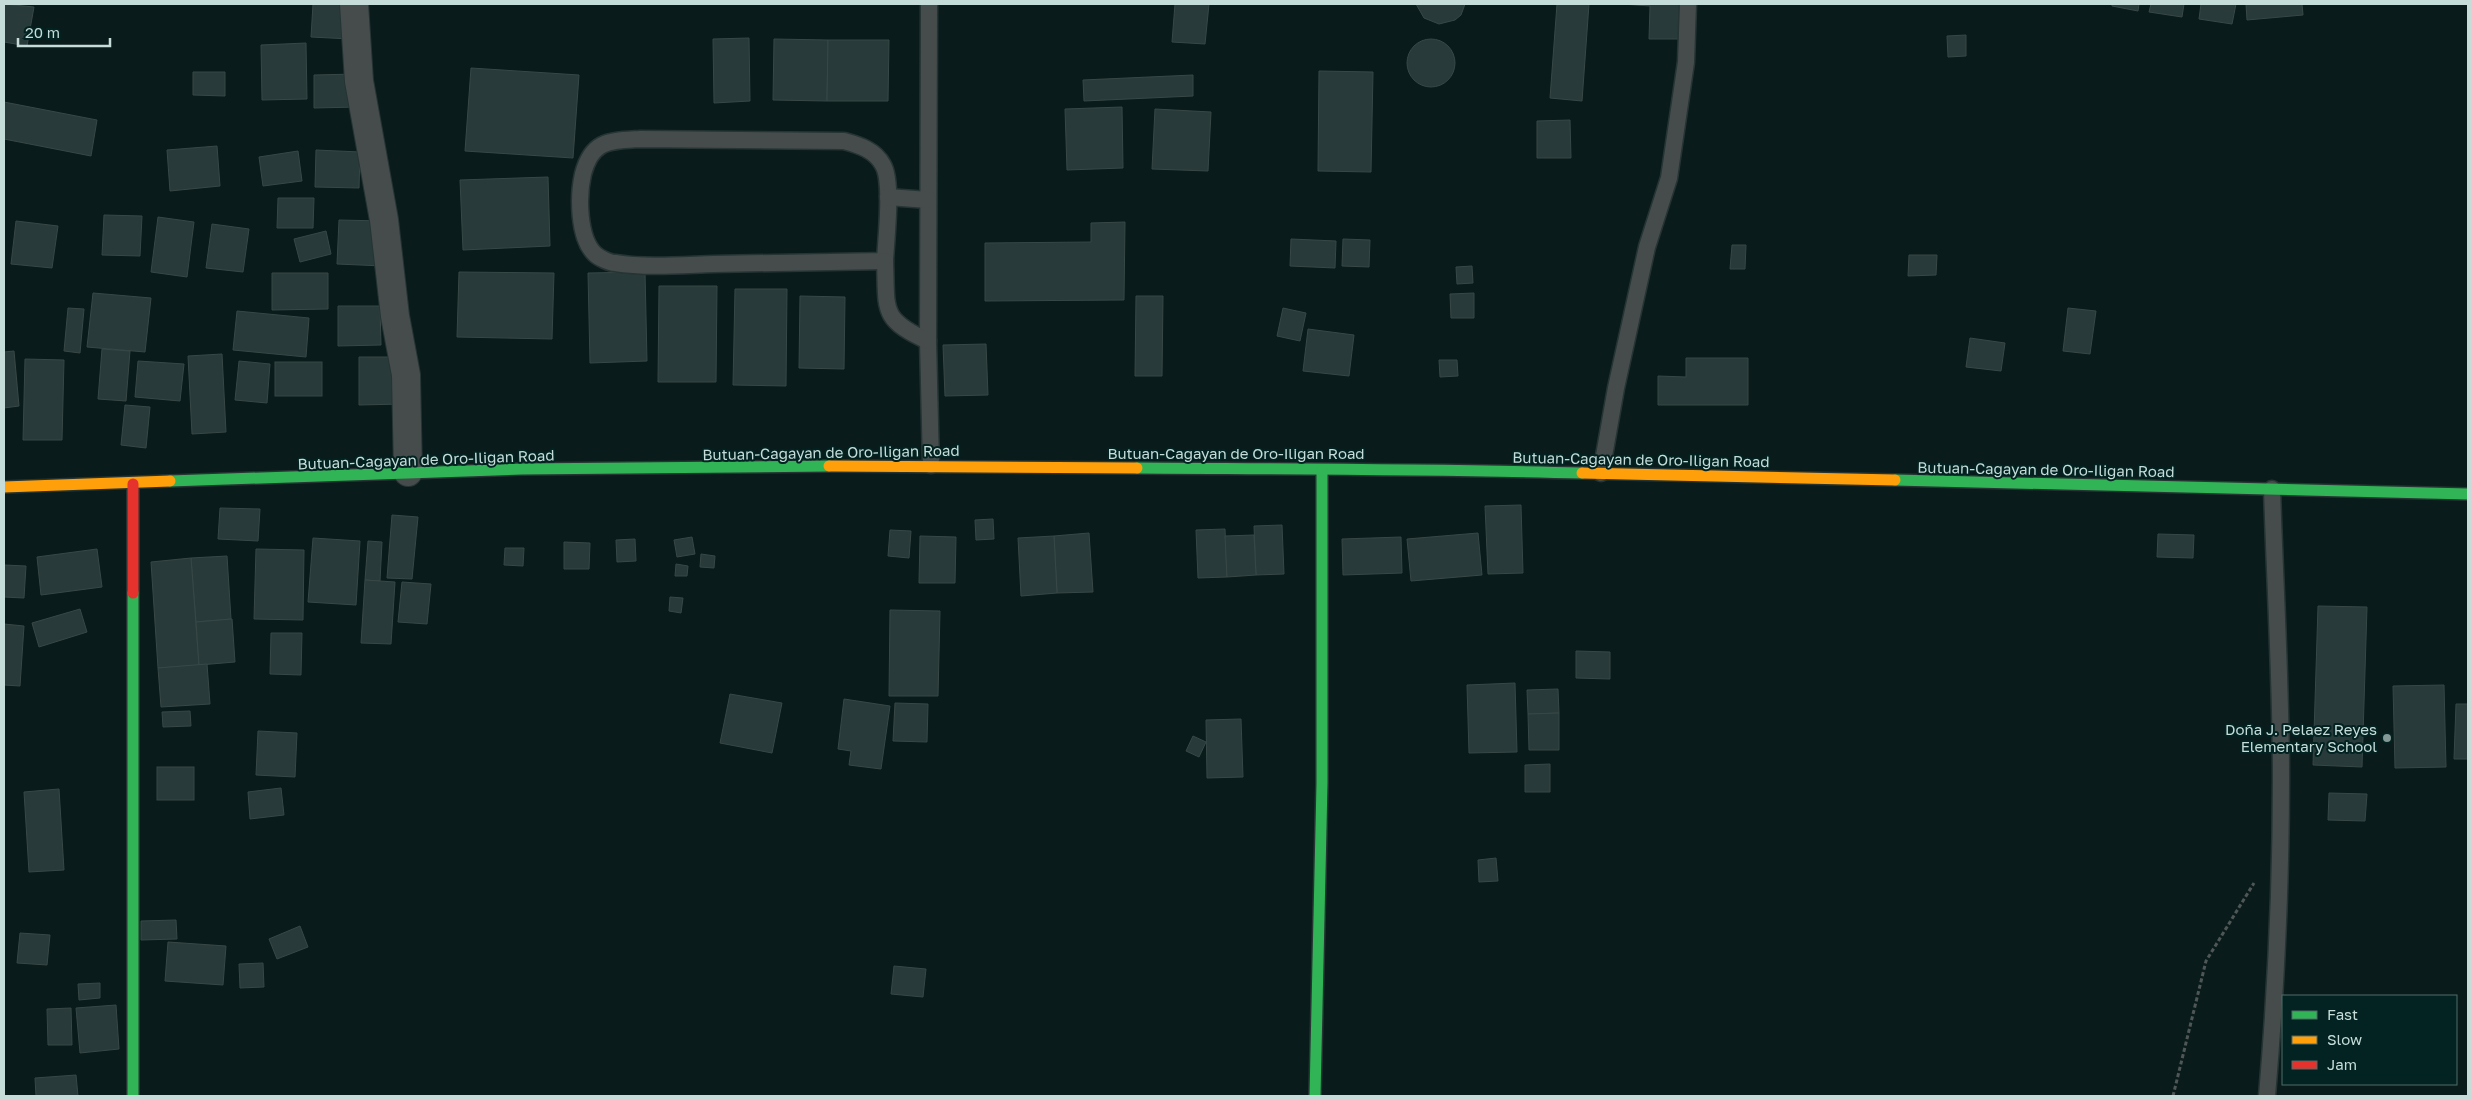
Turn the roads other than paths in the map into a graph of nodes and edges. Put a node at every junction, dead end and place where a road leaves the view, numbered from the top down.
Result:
1 (354, 4) edge
2 (929, 4) edge
3 (1688, 4) edge
4 (888, 197) junction
5 (928, 200) junction
6 (885, 261) junction
7 (928, 341) junction
8 (931, 465) junction
9 (1322, 470) junction
10 (408, 472) junction
11 (1601, 474) junction
12 (133, 484) junction
13 (4, 487) edge
14 (2272, 490) junction
15 (2468, 494) edge
16 (133, 1096) edge
17 (1315, 1096) edge
18 (2267, 1096) edge

1 - 10 street
2 - 5 lane
3 - 11 lane
4 - 5 lane
4 - 6 lane
4 - 6 lane
5 - 7 lane
6 - 7 lane
7 - 8 lane
8 - 9 main road, Butuan-Cagayan de Oro-Iligan Road
8 - 10 main road, Butuan-Cagayan de Oro-Iligan Road
9 - 11 main road, Butuan-Cagayan de Oro-Iligan Road
9 - 17 main road
10 - 12 main road, Butuan-Cagayan de Oro-Iligan Road
11 - 14 main road, Butuan-Cagayan de Oro-Iligan Road
12 - 13 main road, Butuan-Cagayan de Oro-Iligan Road
12 - 16 main road
14 - 15 main road, Butuan-Cagayan de Oro-Iligan Road
14 - 18 lane

